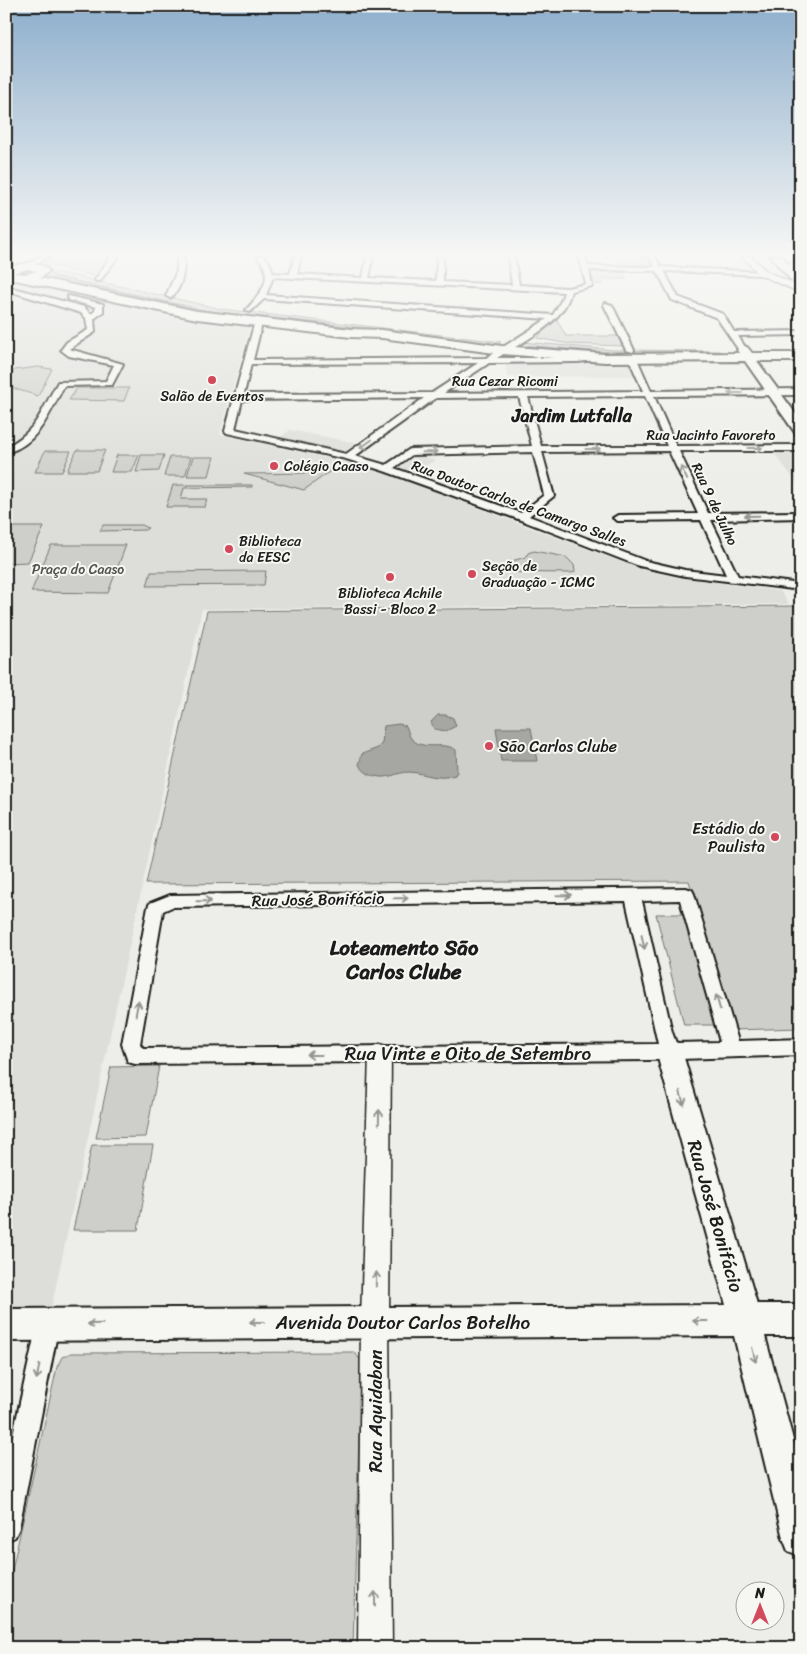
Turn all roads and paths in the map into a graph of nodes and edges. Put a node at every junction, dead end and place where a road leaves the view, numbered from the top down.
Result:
1 (89, 333) edge
2 (255, 333) edge
3 (373, 333) edge
4 (459, 333) edge
5 (531, 333) edge
6 (622, 333) edge
7 (788, 333) edge
8 (731, 334) joint
9 (521, 340) junction
10 (801, 349) edge
11 (502, 350) junction
12 (632, 354) junction
13 (746, 354) junction
14 (801, 357) edge
15 (591, 358) junction
16 (488, 361) junction
17 (248, 362) junction
18 (801, 392) edge
19 (775, 393) junction
20 (648, 394) junction
21 (522, 395) junction
22 (434, 396) junction
23 (239, 397) junction
24 (801, 431) edge
25 (801, 448) edge
26 (9, 449) dead end
27 (536, 449) junction
28 (672, 449) junction
29 (348, 457) junction
30 (387, 469) junction
31 (801, 515) edge
32 (522, 517) junction
33 (704, 517) junction
34 (618, 518) dead end
35 (734, 580) junction
36 (801, 587) edge
37 (633, 894) junction
38 (801, 1047) edge
39 (731, 1049) junction
40 (669, 1051) junction
41 (380, 1054) junction
42 (135, 1056) joint
43 (745, 1320) junction
44 (801, 1320) edge
45 (375, 1321) junction
46 (48, 1324) junction
47 (6, 1325) edge
48 (6, 1528) edge
49 (801, 1538) edge
50 (375, 1648) edge

1 - 26 street
2 - 17 street
3 - 11 main road
4 - 9 main road
5 - 9 street
6 - 12 street, Rua 9 de Julho
7 - 8 street
8 - 13 street
9 - 11 street
9 - 12 main road
10 - 13 main road
11 - 15 main road
11 - 16 street
12 - 13 main road
12 - 15 main road
12 - 20 street, Rua 9 de Julho
13 - 14 main road
13 - 19 main road
15 - 16 street
16 - 17 street
16 - 22 street
17 - 23 street
18 - 19 street, Rua Cezar Ricomi
19 -> 20 street, Rua Cezar Ricomi
19 - 24 main road
20 - 21 street, Rua Cezar Ricomi
20 - 28 street, Rua 9 de Julho
21 - 22 street, Rua Cezar Ricomi
21 - 27 street
22 - 23 street, Rua Cezar Ricomi
22 -> 29 street
23 - 29 street, Rua Doutor Carlos de Camargo Salles
28 -> 25 street, Rua Jacinto Favoreto
27 -> 28 street, Rua Jacinto Favoreto
30 -> 27 street, Rua Jacinto Favoreto
27 - 32 street
33 -> 28 street, Rua 9 de Julho
29 - 30 street, Rua Doutor Carlos de Camargo Salles
30 - 32 street, Rua Doutor Carlos de Camargo Salles
31 -> 33 street
32 - 35 street, Rua Doutor Carlos de Camargo Salles
33 - 34 street
33 - 35 street, Rua 9 de Julho
35 - 36 street, Rua Doutor Carlos de Camargo Salles
39 -> 37 street, Rua José Bonifácio
37 -> 40 street, Rua José Bonifácio
42 -> 37 street, Rua José Bonifácio
38 - 39 street, Rua Vinte e Oito de Setembro
39 - 40 street, Rua Vinte e Oito de Setembro
40 - 41 street, Rua Vinte e Oito de Setembro
40 -> 43 main road, Rua José Bonifácio
41 -> 42 street, Rua Vinte e Oito de Setembro
45 -> 41 street, Rua Aquidaban
43 - 44 main road, Avenida Doutor Carlos Botelho
43 -> 45 main road, Avenida Doutor Carlos Botelho
43 -> 49 main road, Rua José Bonifácio
45 -> 46 main road, Avenida Doutor Carlos Botelho
50 -> 45 street, Rua Aquidaban
46 - 47 main road, Avenida Doutor Carlos Botelho
46 -> 48 street

